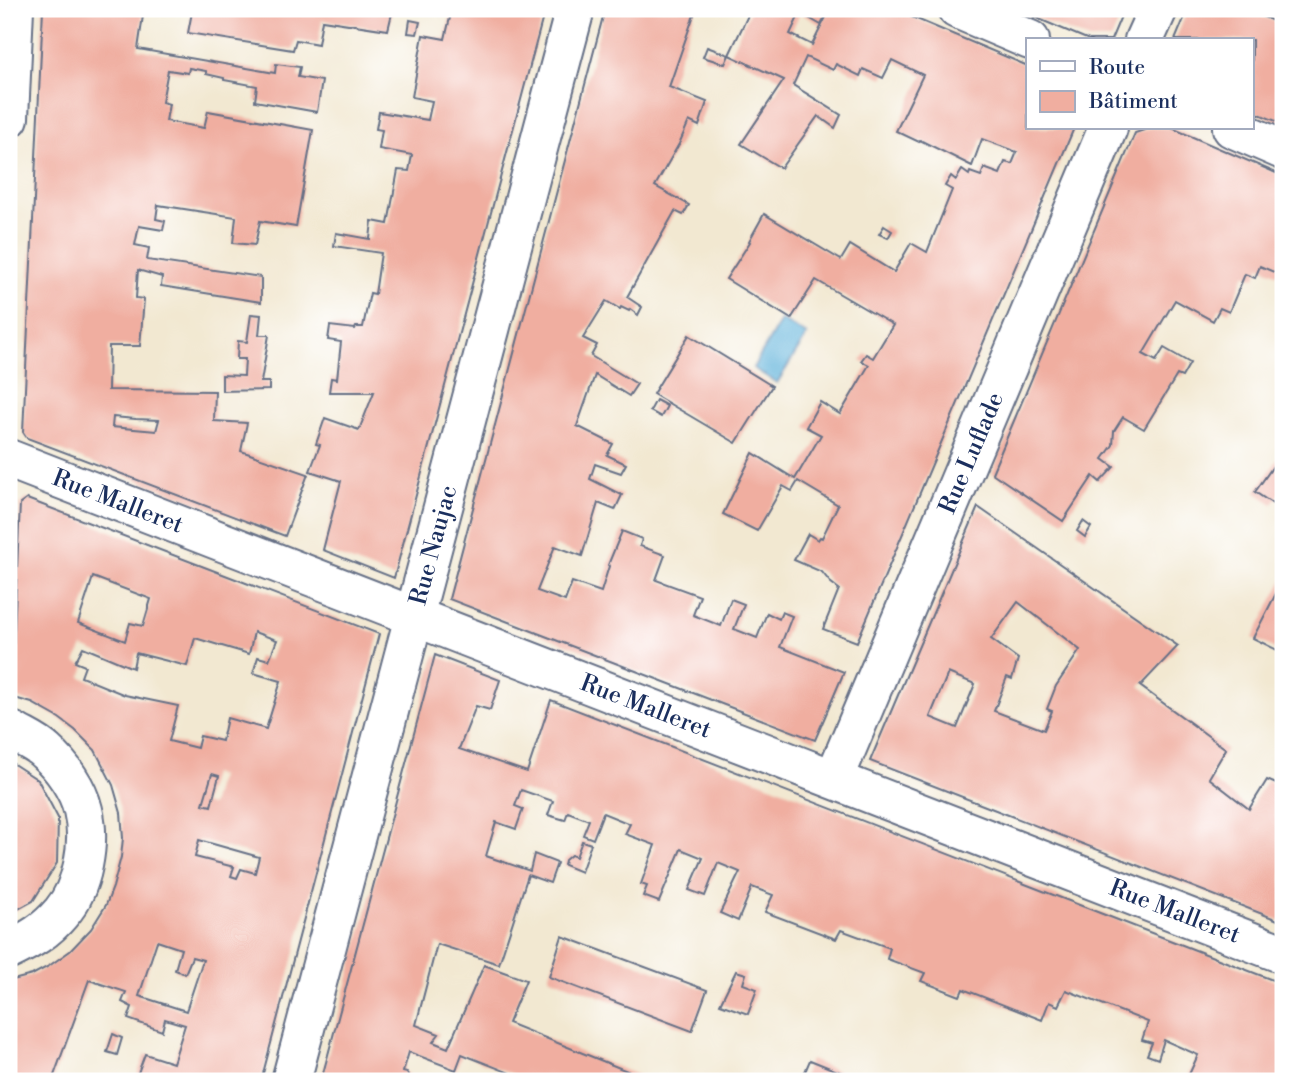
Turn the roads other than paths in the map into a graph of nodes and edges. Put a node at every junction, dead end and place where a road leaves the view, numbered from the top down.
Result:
1 (14, 9) edge
2 (575, 9) edge
3 (957, 9) edge
4 (1158, 9) edge
5 (1026, 38) edge
6 (1145, 38) edge
7 (9, 118) edge
8 (1107, 130) edge
9 (1237, 130) edge
10 (1283, 150) edge
11 (9, 459) edge
12 (414, 616) junction
13 (9, 730) edge
14 (834, 779) junction
15 (9, 950) edge
16 (1283, 954) edge
17 (291, 1081) edge

1 - 7 street
2 - 12 street, Rue Naujac
3 - 5 street
4 - 6 street
8 - 14 street, Rue Luflade
9 - 10 street
11 - 12 street, Rue Malleret
12 - 14 street, Rue Malleret
12 - 17 street, Rue Naujac
13 - 15 street
14 - 16 street, Rue Malleret

